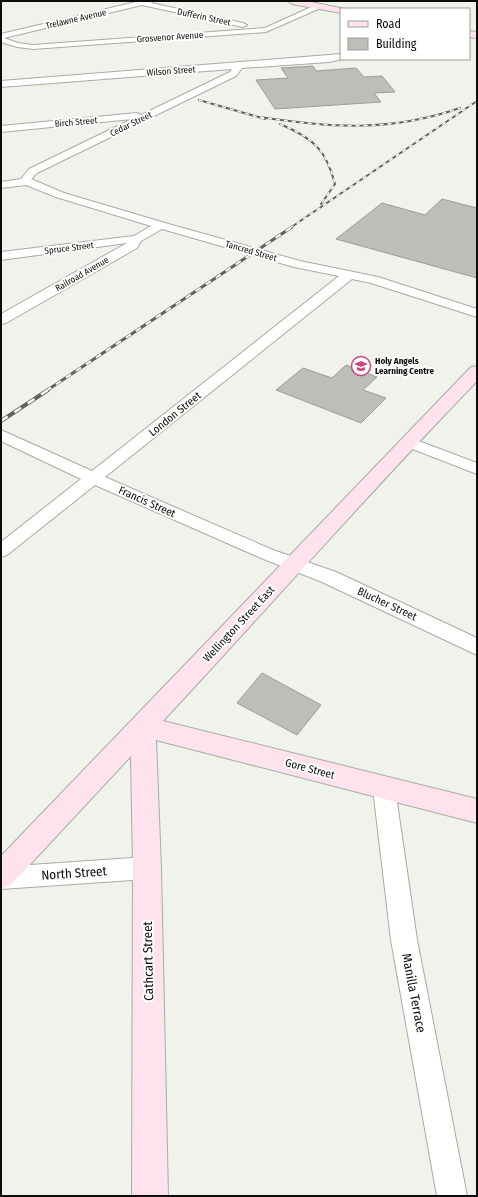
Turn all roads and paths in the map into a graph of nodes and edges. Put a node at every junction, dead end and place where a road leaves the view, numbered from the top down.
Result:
1 (151, 1) edge
2 (292, 1) edge
3 (333, 1) edge
4 (141, 4) junction
5 (321, 6) junction
6 (340, 10) edge
7 (266, 30) junction
8 (1, 36) edge
9 (1, 40) edge
10 (340, 57) edge
11 (239, 66) junction
12 (1, 84) edge
13 (150, 115) junction
14 (1, 128) edge
15 (28, 182) junction
16 (1, 185) edge
17 (161, 225) junction
18 (137, 239) junction
19 (1, 256) edge
20 (349, 275) junction
21 (477, 313) edge
22 (1, 320) edge
23 (477, 371) edge
24 (1, 435) edge
25 (408, 442) junction
26 (477, 469) edge
27 (94, 478) junction
28 (1, 551) edge
29 (295, 564) junction
30 (477, 647) edge
31 (143, 726) junction
32 (384, 789) junction
33 (477, 811) edge
34 (147, 868) junction
35 (1, 877) edge
36 (150, 1196) edge
37 (452, 1196) edge

1 - 4 street, Trelawne Avenue
2 - 5 main road
3 - 5 main road, Grosvenor Avenue
4 - 7 street, Dufferin Street
4 - 8 street, Trelawne Avenue
5 - 6 main road
5 - 7 street, Grosvenor Avenue
7 - 9 street, Grosvenor Avenue
10 - 11 street, Wilson Street
11 - 12 street, Wilson Street
11 - 13 street, Cedar Street
13 - 14 street, Birch Street
13 - 15 street, Cedar Street
15 - 16 street
15 - 17 street, Tancred Street
17 - 18 street, Railroad Avenue
17 - 20 street, Tancred Street
18 - 19 street, Spruce Street
18 - 22 street, Railroad Avenue
20 - 21 street, Tancred Street
20 - 27 street, London Street
23 - 25 main road, Wellington Street East
24 - 27 street, Francis Street
25 - 26 street
25 - 29 main road, Wellington Street East
27 - 28 street, London Street
27 - 29 street, Francis Street
29 - 30 street, Blucher Street
29 - 31 main road, Wellington Street East
31 - 32 main road, Gore Street
31 - 34 main road, Cathcart Street
31 - 35 main road, Wellington Street East
32 - 33 main road, Gore Street
32 - 37 street, Manilla Terrace
34 - 35 street, North Street
34 - 36 main road, Cathcart Street

